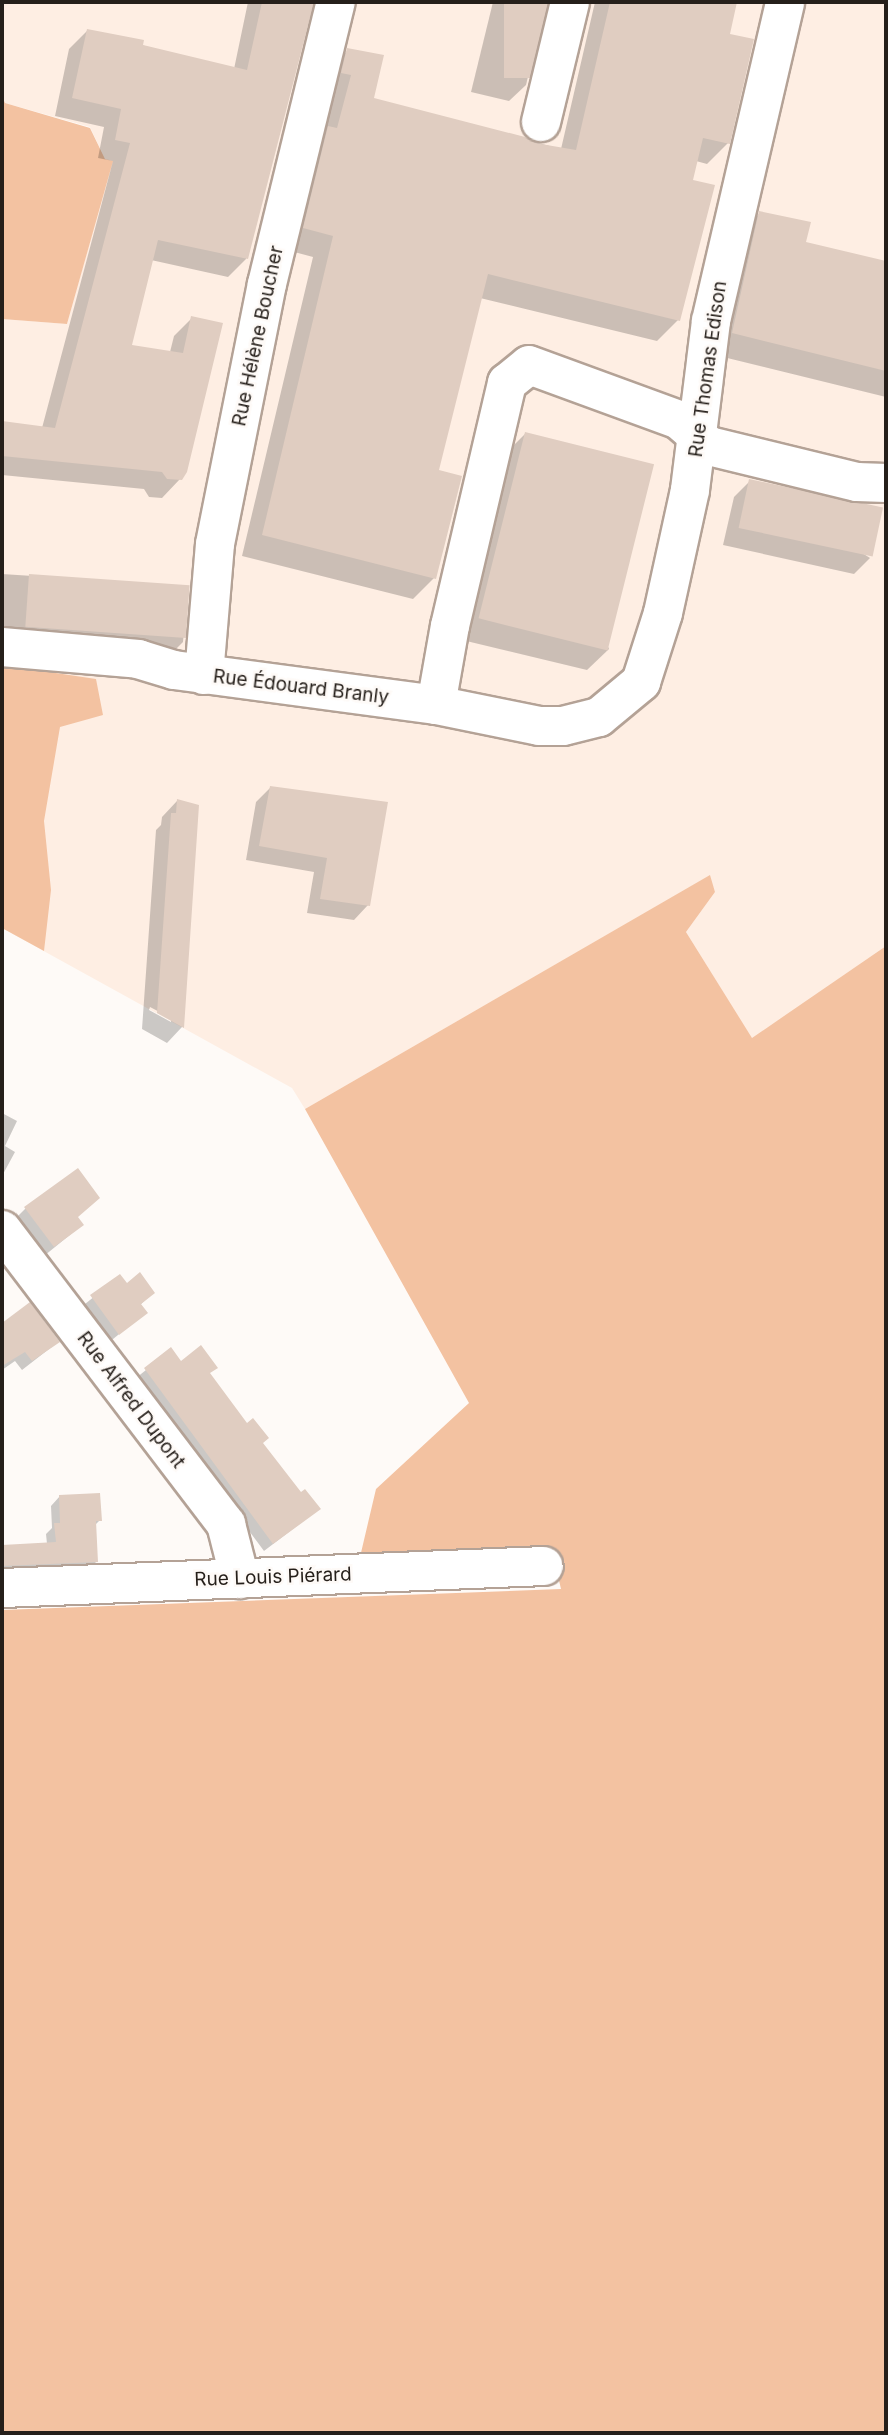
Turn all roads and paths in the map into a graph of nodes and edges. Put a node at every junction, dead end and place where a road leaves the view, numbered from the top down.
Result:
1 (336, 2) edge
2 (570, 2) edge
3 (785, 2) edge
4 (541, 122) dead end
5 (697, 436) junction
6 (886, 483) edge
7 (2, 647) edge
8 (204, 675) junction
9 (436, 705) junction
10 (599, 717) joint
11 (2, 1230) edge
12 (544, 1566) dead end
13 (240, 1579) junction
14 (2, 1588) edge

1 - 8 street, Rue Hélène Boucher
2 - 4 street
3 - 5 street, Rue Thomas Edison
5 - 6 street
5 - 9 street
5 - 10 street, Rue Thomas Edison
7 - 8 street, Rue Édouard Branly
8 - 9 street, Rue Édouard Branly
9 - 10 street, Rue Édouard Branly
11 - 13 street, Rue Alfred Dupont
12 - 13 street, Rue Louis Piérard
13 - 14 street, Rue Louis Piérard

